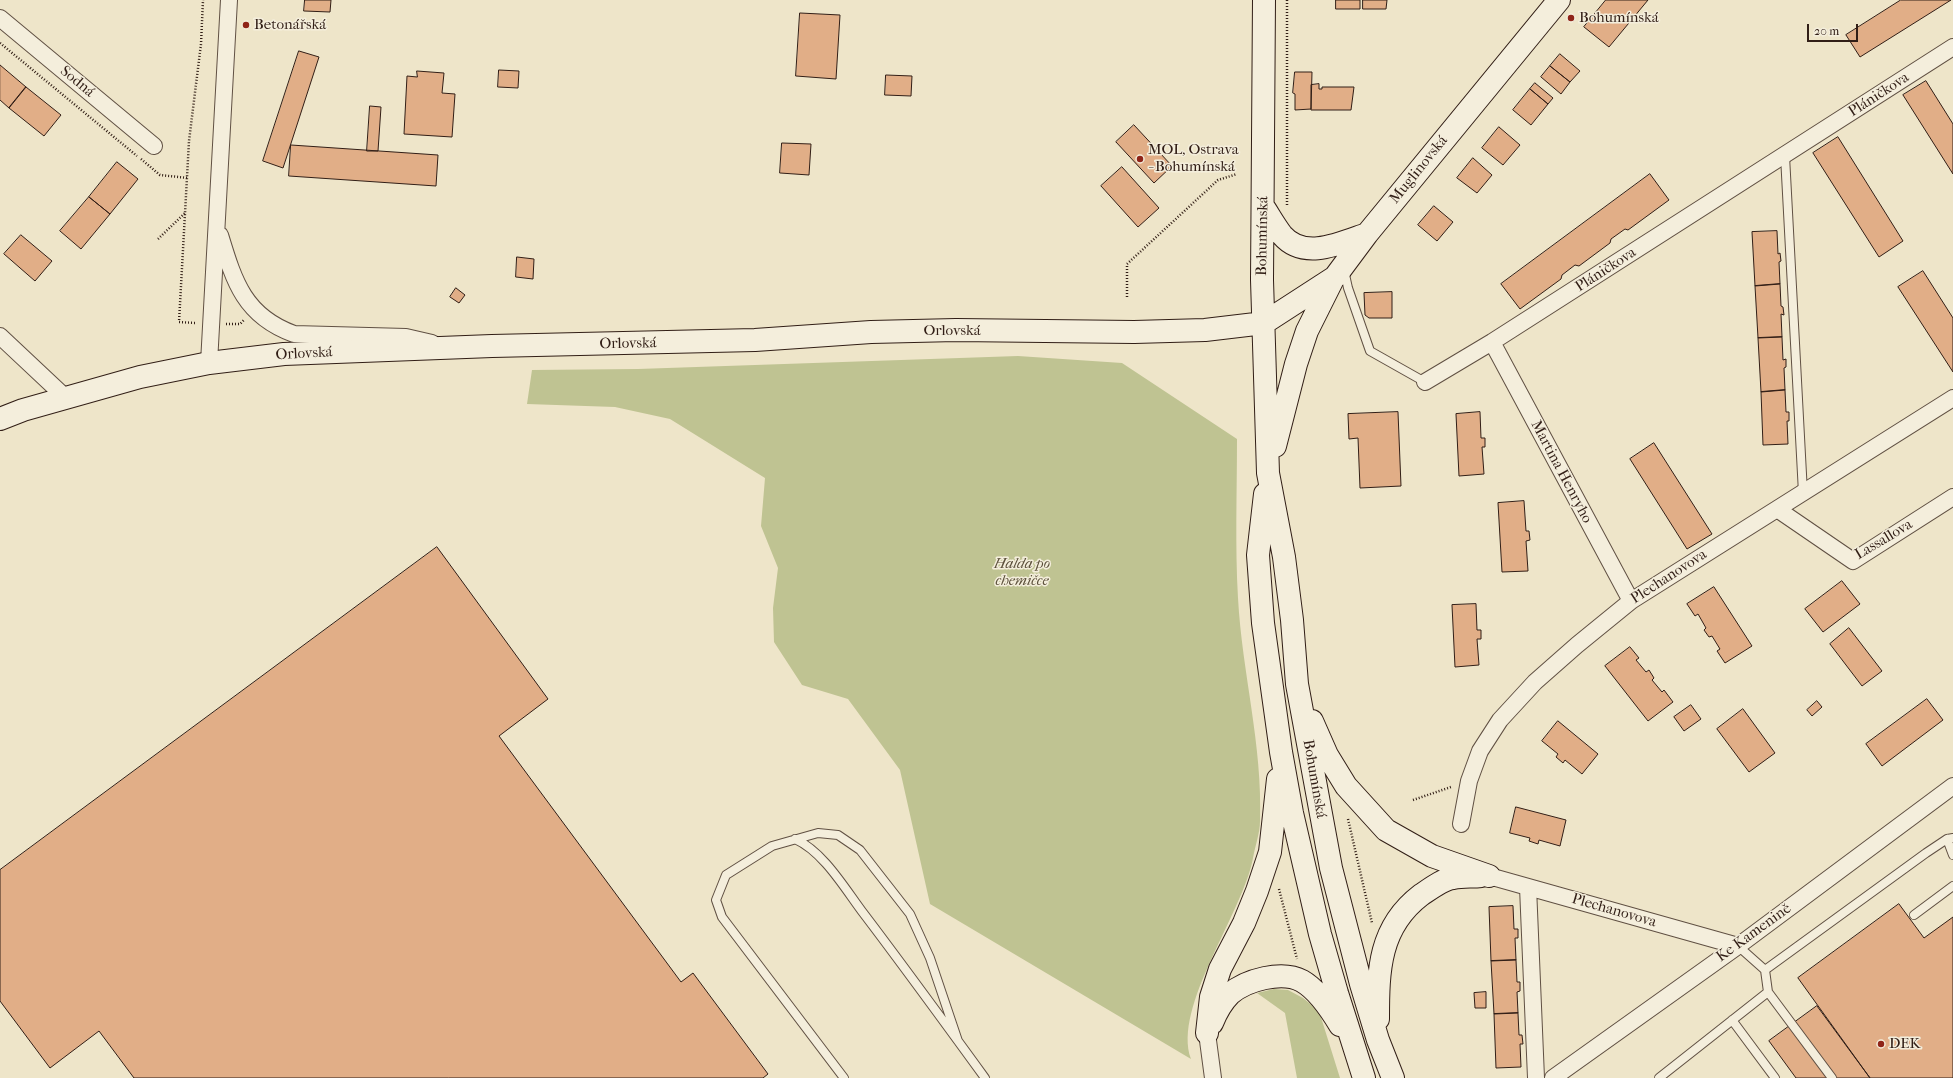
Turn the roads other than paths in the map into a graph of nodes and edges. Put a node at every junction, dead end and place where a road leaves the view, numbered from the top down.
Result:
1 (229, 0) edge
2 (1264, 0) edge
3 (1559, 0) edge
4 (0, 18) edge
5 (1953, 47) edge
6 (154, 146) dead end
7 (1784, 156) junction
8 (1263, 206) junction
9 (217, 224) junction
10 (1367, 234) junction
11 (1339, 272) junction
12 (1264, 324) junction
13 (0, 336) edge
14 (1492, 342) junction
15 (453, 348) junction
16 (210, 363) junction
17 (1426, 382) joint
18 (66, 398) junction
19 (1953, 398) edge
20 (0, 419) edge
21 (1268, 473) junction
22 (1803, 493) junction
23 (1953, 497) edge
24 (1777, 509) junction
25 (1630, 601) junction
26 (1297, 684) junction
27 (1281, 752) junction
28 (1953, 786) edge
29 (1461, 824) dead end
30 (795, 838) junction
31 (1950, 838) edge
32 (1953, 855) edge
33 (1489, 876) junction
34 (1953, 886) edge
35 (1528, 887) junction
36 (1914, 915) dead end
37 (1738, 946) junction
38 (1765, 970) junction
39 (1768, 992) junction
40 (1732, 1020) junction
41 (1207, 1033) junction
42 (1378, 1040) junction
43 (958, 1041) junction
44 (1362, 1071) edge
45 (844, 1078) edge
46 (985, 1078) edge
47 (1213, 1078) edge
48 (1393, 1078) edge
49 (1536, 1078) edge
50 (1553, 1078) edge
51 (1659, 1078) edge
52 (1775, 1078) edge
53 (1832, 1078) edge

1 - 9 street
2 - 8 main road, Bohumínská
3 - 10 main road, Muglinovská
4 - 6 street, Sodná
5 - 7 street, Pláničkova
7 - 14 street, Pláničkova
7 - 22 lane
8 - 10 main road
8 - 12 main road, Bohumínská
9 - 15 street
9 - 16 street
10 - 11 main road, Muglinovská
11 - 12 main road, Muglinovská
11 - 17 lane
11 - 21 main road
12 - 15 main road, Orlovská
12 - 21 main road, Bohumínská
13 - 18 street
14 - 17 street, Pláničkova
14 - 25 street, Martina Henryho
15 - 16 main road, Orlovská
16 - 18 main road, Orlovská
18 - 20 main road, Orlovská
19 - 22 street, Plechanovova
21 - 26 main road, Bohumínská
21 - 27 main road, Bohumínská
22 - 24 street, Plechanovova
23 - 24 street, Lassallova
24 - 25 street, Plechanovova
25 - 29 street, Plechanovova
26 - 33 main road
26 - 42 main road, Bohumínská
27 - 41 main road
27 - 44 main road, Bohumínská
28 - 37 street, Ke Kamenině
30 - 43 lane
30 - 43 lane
30 - 45 lane
31 - 32 lane
31 - 38 lane
33 - 35 street, Plechanovova
33 - 42 main road
34 - 36 lane
35 - 37 street, Plechanovova
35 - 49 street
37 - 38 lane
37 - 50 street, Ke Kamenině
38 - 39 lane
39 - 40 lane
39 - 53 lane
40 - 51 lane
40 - 52 lane
41 - 44 main road
41 - 47 street
42 - 48 main road, Bohumínská
43 - 46 lane

